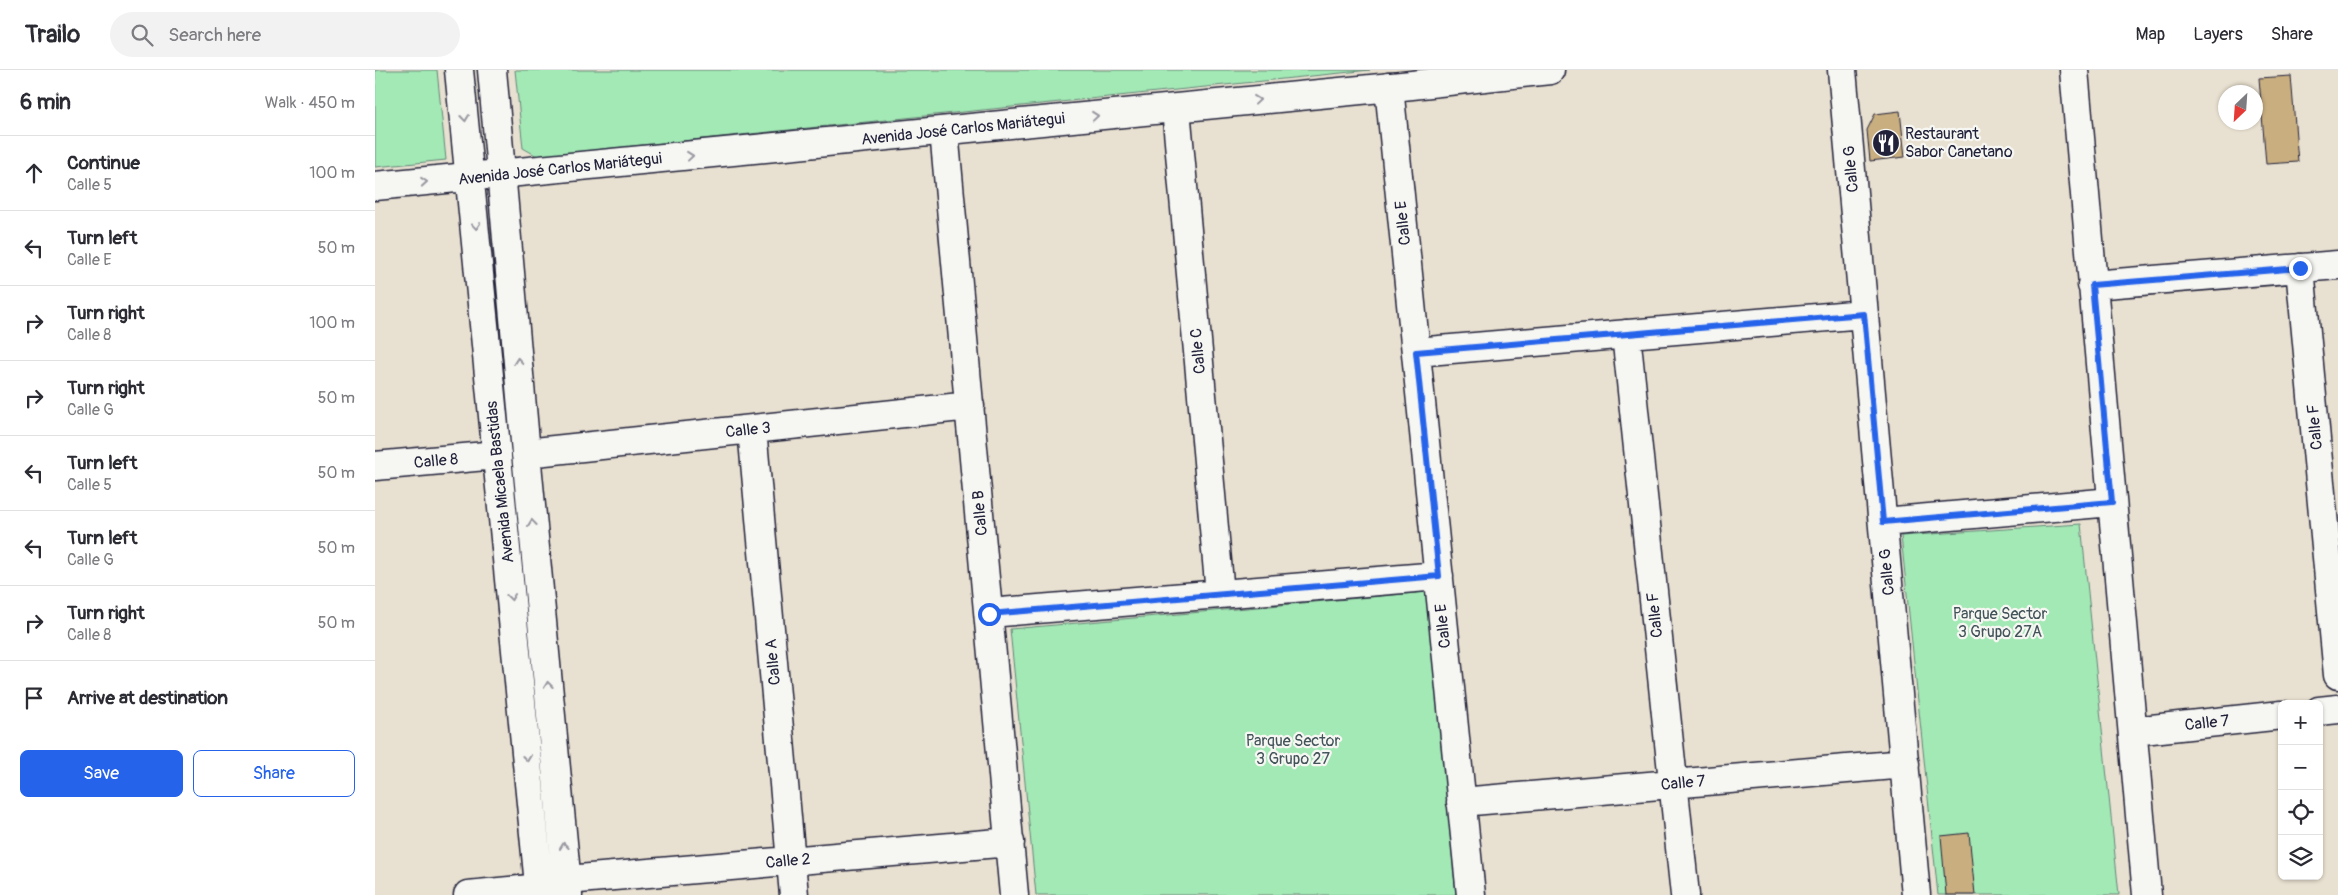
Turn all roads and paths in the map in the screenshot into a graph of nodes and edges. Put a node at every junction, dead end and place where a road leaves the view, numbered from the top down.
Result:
1 (459, 70) edge
2 (492, 70) edge
3 (1550, 70) edge
4 (1842, 70) edge
5 (2074, 70) edge
6 (1389, 88) junction
7 (1176, 108) junction
8 (944, 131) junction
9 (502, 174) junction
10 (471, 177) junction
11 (375, 186) edge
12 (2338, 265) edge
13 (2300, 268) junction
14 (2092, 285) junction
15 (1864, 314) junction
16 (1626, 334) junction
17 (1416, 352) junction
18 (969, 406) junction
19 (752, 429) junction
20 (525, 453) junction
21 (497, 455) junction
22 (375, 466) edge
23 (2112, 502) junction
24 (1883, 522) junction
25 (1439, 576) junction
26 (1220, 594) junction
27 (989, 614) junction
28 (2338, 675) edge
29 (2338, 709) edge
30 (2323, 711) edge
31 (2278, 715) edge
32 (2133, 731) junction
33 (1905, 764) junction
34 (1673, 784) junction
35 (1461, 802) junction
36 (1009, 842) junction
37 (791, 861) junction
38 (568, 887) edge
39 (540, 892) edge
40 (468, 895) edge
41 (794, 895) edge
42 (1014, 895) edge
43 (1471, 895) edge
44 (1685, 895) edge
45 (1916, 895) edge
46 (2147, 895) edge

1 -> 10 street, Avenida Micaela Bastidas
2 - 9 street, Avenida Micaela Bastidas
3 - 6 street, Avenida José Carlos Mariátegui
4 - 15 street, Calle G
5 - 14 street
7 -> 6 street, Avenida José Carlos Mariátegui
6 - 17 street, Calle E
8 -> 7 street, Avenida José Carlos Mariátegui
7 - 26 street, Calle C
9 -> 8 street, Avenida José Carlos Mariátegui
8 - 18 street, Calle B
9 - 10 street, Avenida José Carlos Mariátegui
20 -> 9 street, Avenida Micaela Bastidas
11 -> 10 street, Avenida José Carlos Mariátegui
10 -> 21 street, Avenida Micaela Bastidas
12 - 13 street
13 - 14 street
13 - 28 street, Calle F
14 - 23 street
15 - 16 street
15 - 24 street, Calle G
16 - 17 street
16 - 34 street, Calle F
17 - 25 street, Calle E
18 - 19 street, Calle 3
18 - 27 street, Calle B
19 - 20 street, Calle 3
19 - 37 street, Calle A
38 -> 20 street, Avenida Micaela Bastidas
21 - 22 street, Calle 8
21 -> 39 street, Avenida Micaela Bastidas
23 - 24 street
23 - 32 street
24 - 33 street, Calle G
25 - 26 street
25 - 35 street, Calle E
26 - 27 street
27 - 36 street, Calle B
29 - 30 street
31 - 32 street, Calle 7
32 - 46 street
33 - 34 street, Calle 7
33 - 45 street, Calle G
34 - 35 street, Calle 7
34 - 44 street, Calle F
35 - 43 street, Calle E
36 - 37 street, Calle 2
36 - 42 street, Calle B
37 - 38 street, Calle 2
37 - 41 street, Calle A
39 - 40 street

